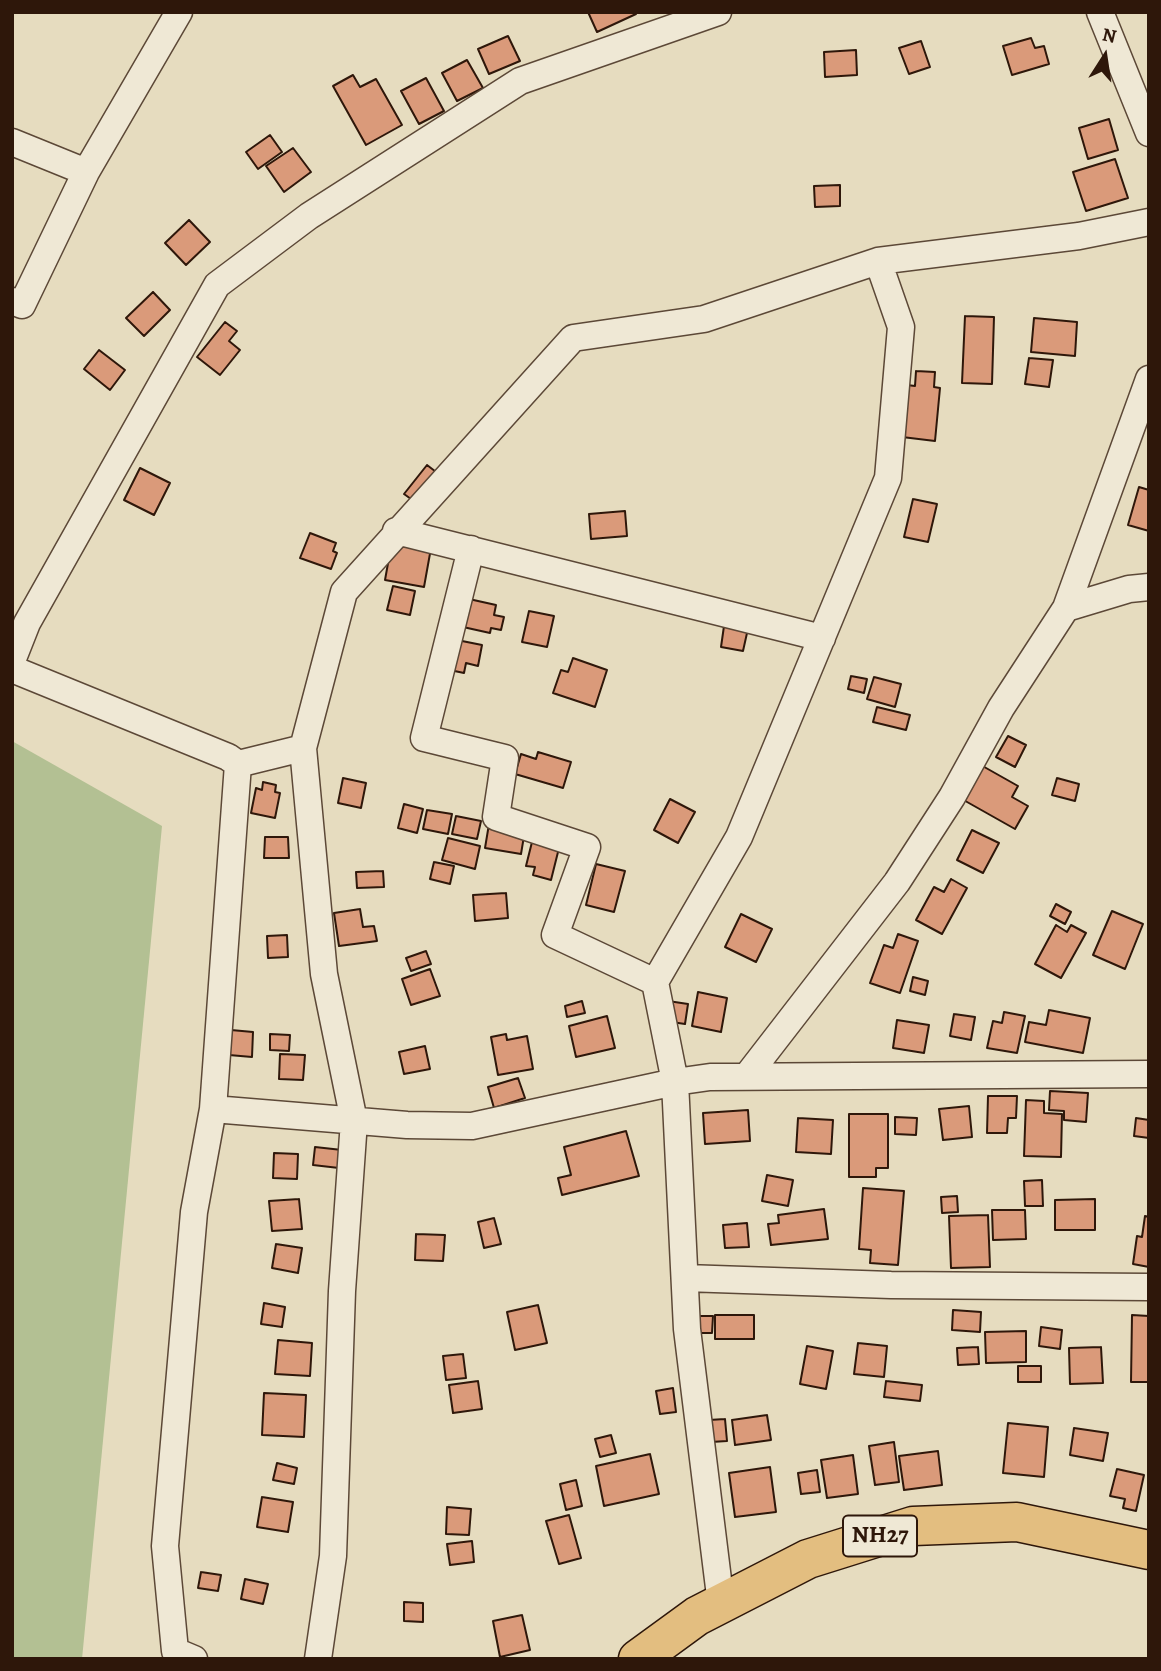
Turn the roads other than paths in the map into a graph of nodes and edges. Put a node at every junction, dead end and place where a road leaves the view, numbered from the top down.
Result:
1 (179, 12) edge
2 (718, 12) edge
3 (1100, 12) edge
4 (1149, 132) edge
5 (12, 142) edge
6 (86, 172) junction
7 (1149, 222) edge
8 (877, 261) junction
9 (12, 302) edge
10 (1149, 379) edge
11 (396, 531) junction
12 (471, 549) junction
13 (1149, 587) edge
14 (1066, 608) junction
15 (822, 638) junction
16 (12, 661) edge
17 (12, 669) edge
18 (303, 748) junction
19 (238, 764) junction
20 (655, 982) junction
21 (1149, 1074) edge
22 (747, 1076) junction
23 (675, 1082) junction
24 (213, 1109) junction
25 (354, 1121) junction
26 (685, 1278) junction
27 (1149, 1287) edge
28 (1149, 1550) edge
29 (721, 1604) junction
30 (194, 1659) edge
31 (318, 1659) edge
32 (638, 1659) edge

1 - 6 street
2 - 16 street
3 - 4 street
5 - 6 street
6 - 9 street
7 - 8 street
8 - 11 street
8 - 15 street
10 - 14 street
11 - 12 street
11 - 18 street
12 - 15 street
12 - 20 street
13 - 14 street
14 - 22 street
15 - 20 street
17 - 19 street
18 - 19 street
18 - 25 street
19 - 24 street
20 - 23 street
21 - 22 street
22 - 23 street
23 - 25 street
23 - 26 street
24 - 25 street
24 - 30 street
25 - 31 street
26 - 27 street
26 - 29 street
28 - 29 highway, NH27
29 - 32 highway, NH27

